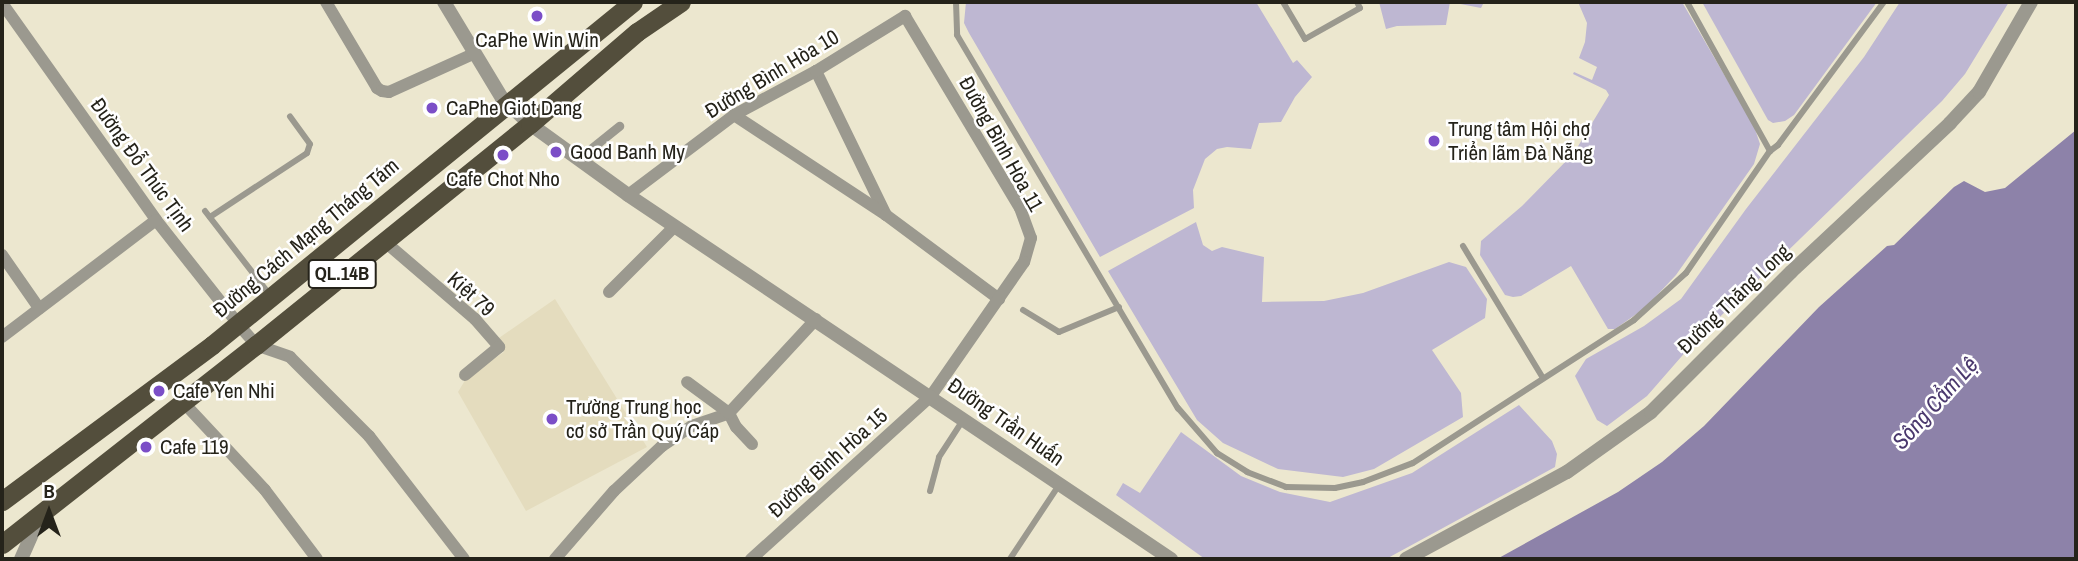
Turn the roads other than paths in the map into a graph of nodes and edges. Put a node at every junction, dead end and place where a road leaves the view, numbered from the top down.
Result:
1 (326, 2) edge
2 (444, 2) edge
3 (633, 2) edge
4 (681, 2) edge
5 (956, 2) edge
6 (1283, 2) edge
7 (1357, 2) edge
8 (1687, 2) edge
9 (1884, 2) edge
10 (2031, 2) edge
11 (2, 3) edge
12 (905, 16) joint
13 (473, 54) junction
14 (816, 71) junction
15 (508, 103) junction
16 (734, 115) junction
17 (290, 116) dead end
18 (530, 124) junction
19 (619, 126) dead end
20 (1770, 151) junction
21 (578, 159) junction
22 (628, 195) junction
23 (886, 215) junction
24 (156, 220) junction
25 (675, 226) junction
26 (384, 241) junction
27 (1463, 246) dead end
28 (2, 255) edge
29 (609, 292) dead end
30 (271, 296) junction
31 (999, 299) junction
32 (1119, 307) junction
33 (39, 308) junction
34 (1023, 310) dead end
35 (816, 319) junction
36 (238, 324) junction
37 (2, 337) edge
38 (256, 345) junction
39 (465, 375) dead end
40 (1543, 378) junction
41 (687, 382) dead end
42 (931, 396) junction
43 (183, 402) junction
44 (729, 413) junction
45 (964, 418) junction
46 (752, 444) dead end
47 (1059, 485) junction
48 (930, 491) dead end
49 (2, 501) edge
50 (43, 510) junction
51 (2, 544) edge
52 (21, 559) edge
53 (317, 559) edge
54 (464, 559) edge
55 (555, 559) edge
56 (751, 559) edge
57 (1010, 559) edge
58 (1171, 559) edge
59 (1406, 559) edge

1 - 13 street
2 - 13 street, Đường Trần Huấn
3 - 15 highway, Đường Cách Mạng Tháng Tám / QL.14B
4 - 18 highway, QL.14B
5 - 32 lane
6 - 7 lane
8 - 20 lane
9 - 20 lane
10 - 59 street, Đường Thăng Long
11 - 24 street, Đường Đỗ Thúc Tịnh
12 - 14 street, Đường Bình Hòa 10
12 - 31 street, Đường Bình Hòa 11
13 - 15 street, Đường Trần Huấn
14 - 16 street, Đường Bình Hòa 10
14 - 23 street
15 - 18 street, Đường Trần Huấn
15 - 30 highway, Đường Cách Mạng Tháng Tám / QL.14B
16 - 22 street, Đường Bình Hòa 10
16 - 23 street
17 - 30 lane
18 - 21 street, Đường Trần Huấn
18 - 26 highway, QL.14B
19 - 21 street
20 - 40 lane
21 - 22 street, Đường Trần Huấn
22 - 25 street, Đường Trần Huấn
23 - 31 street
24 - 33 street
24 - 36 street, Đường Đỗ Thúc Tịnh
25 - 29 street
25 - 35 street, Đường Trần Huấn
26 - 38 highway, QL.14B
26 - 39 street, Kiệt 79
27 - 40 lane
28 - 33 street
30 - 36 highway, Đường Cách Mạng Tháng Tám / QL.14B
31 - 42 street, Đường Bình Hòa 11
32 - 34 lane
32 - 40 lane
33 - 37 street
35 - 42 street, Đường Trần Huấn
35 - 44 street
36 - 38 street, Đường Đỗ Thúc Tịnh
36 - 49 highway, Đường Cách Mạng Tháng Tám / QL.14B
38 - 43 highway, QL.14B
38 - 54 street
41 - 44 street
42 - 45 street, Đường Trần Huấn
42 - 56 street, Đường Bình Hòa 15
43 - 50 highway, QL.14B
43 - 53 street
44 - 46 street
44 - 55 street
45 - 47 street, Đường Trần Huấn
45 - 48 lane
47 - 57 lane
47 - 58 street, Đường Trần Huấn
50 - 51 highway, QL.14B
50 - 52 street

